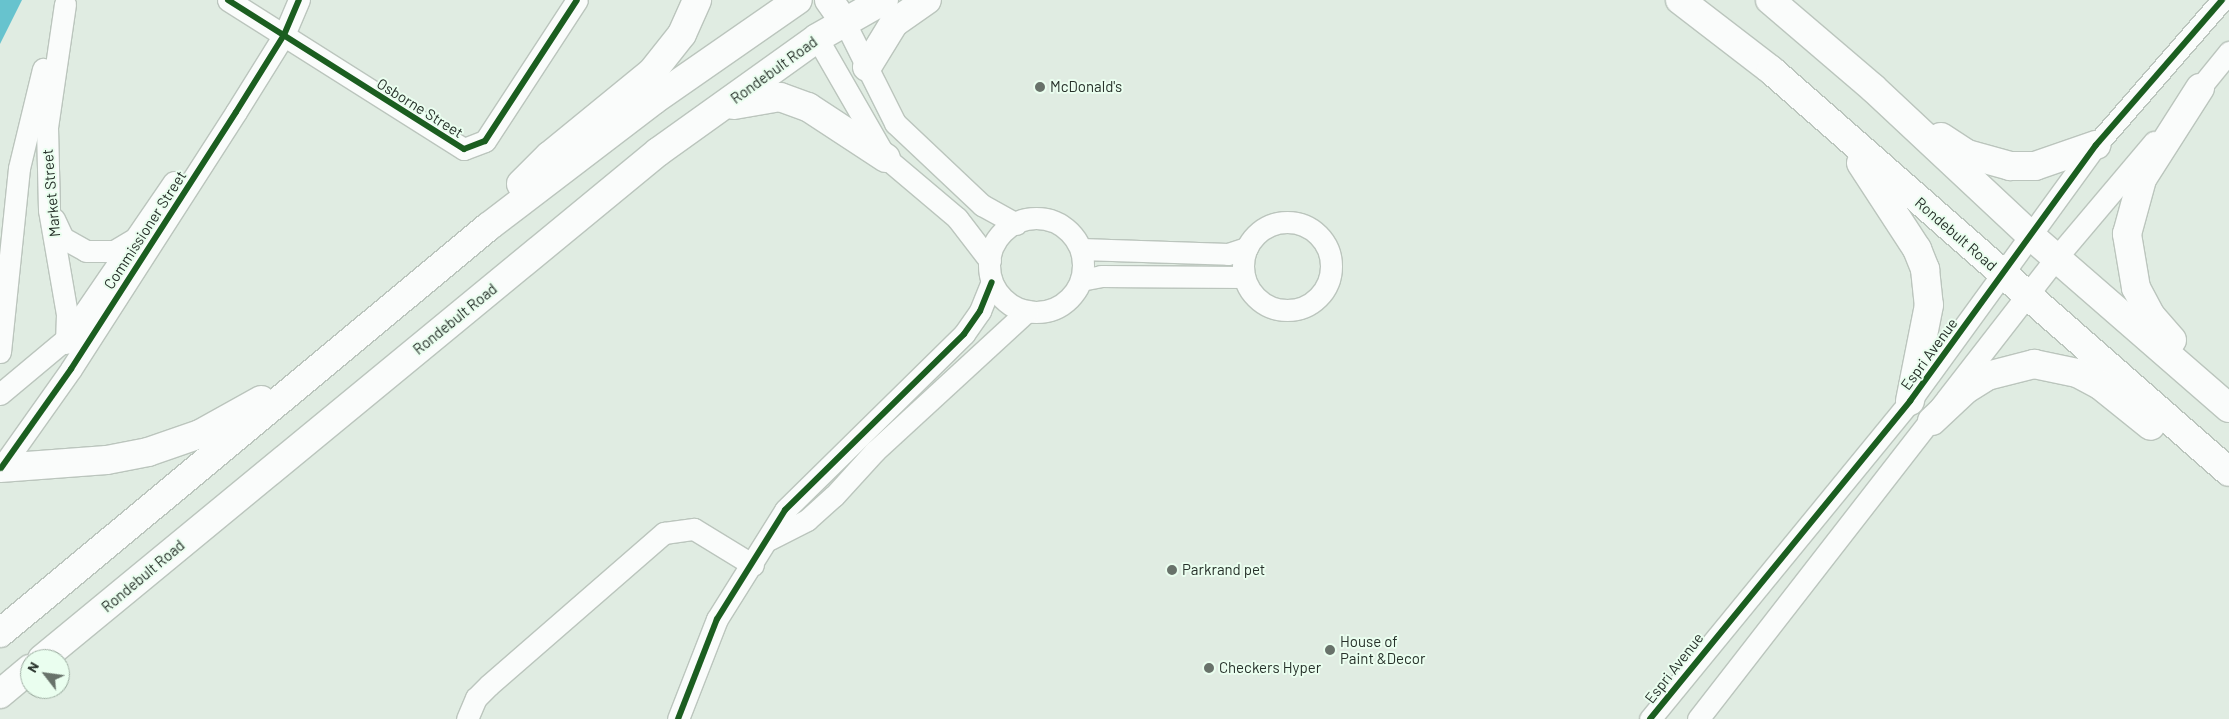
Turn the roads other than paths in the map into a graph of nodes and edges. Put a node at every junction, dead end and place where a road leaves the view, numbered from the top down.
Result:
1 (228, 0) edge
2 (577, 0) edge
3 (697, 0) edge
4 (829, 0) edge
5 (884, 0) edge
6 (927, 0) edge
7 (1680, 0) edge
8 (1770, 0) edge
9 (2222, 0) edge
10 (794, 1) edge
11 (66, 2) edge
12 (297, 4) edge
13 (845, 23) junction
14 (278, 32) junction
15 (817, 38) junction
16 (2229, 52) edge
17 (867, 67) junction
18 (1873, 88) junction
19 (2200, 88) junction
20 (722, 108) junction
21 (1842, 134) junction
22 (2096, 145) junction
23 (886, 158) junction
24 (49, 210) junction
25 (1016, 224) junction
26 (488, 227) junction
27 (138, 236) junction
28 (2031, 236) junction
29 (1247, 248) junction
30 (1081, 249) junction
31 (2056, 258) junction
32 (991, 271) junction
33 (2002, 274) junction
34 (1244, 278) junction
35 (1081, 280) junction
36 (2027, 296) junction
37 (1027, 311) junction
38 (67, 338) junction
39 (352, 340) junction
40 (0, 352) edge
41 (0, 394) edge
42 (1910, 401) junction
43 (2229, 407) edge
44 (40, 408) junction
45 (1932, 421) junction
46 (0, 468) edge
47 (2229, 472) edge
48 (770, 539) junction
49 (753, 565) junction
50 (0, 633) edge
51 (54, 649) edge
52 (20, 677) edge
53 (0, 694) edge
54 (467, 719) edge
55 (678, 719) edge
56 (1650, 719) edge
57 (1698, 719) edge

1 - 14 street, Osborne Street
2 - 14 street, Osborne Street
3 - 26 main road
4 - 13 main road
5 - 13 main road, Rondebult Road
6 - 17 main road
7 - 21 main road, Rondebult Road
8 - 18 main road
9 - 22 street, Espri Avenue
10 - 15 main road
10 - 26 main road
11 - 24 street, Market Street
11 - 40 street, Market Street
12 - 14 street, Commissioner Street
13 - 15 main road, Rondebult Road
13 - 17 street
14 - 27 street, Commissioner Street
14 - 44 street, Commissioner Street
15 - 20 main road, Rondebult Road
15 - 23 street
16 - 19 street
17 - 25 street
18 - 22 main road
18 - 28 main road
19 - 31 street
19 - 43 main road
20 - 23 main road
20 - 51 main road, Rondebult Road
21 - 33 main road, Rondebult Road
21 - 42 main road
22 - 28 street, Espri Avenue
23 - 32 street
24 - 27 street
24 - 38 street, Market Street
25 - 30 street
25 - 32 street
26 - 39 main road
27 - 38 street, Commissioner Street
28 - 31 main road
28 - 33 street, Espri Avenue
29 - 30 street
29 - 34 street
29 - 34 street
30 - 35 street
31 - 36 street
31 - 43 main road
32 - 37 street
32 - 48 street
33 - 36 main road, Rondebult Road
33 - 42 street, Espri Avenue
34 - 35 street
35 - 37 street
36 - 45 street
36 - 47 main road, Rondebult Road
37 - 48 street
38 - 41 street, Commissioner Street
38 - 44 street, Market Street
39 - 46 main road
39 - 50 main road
42 - 56 street, Espri Avenue
44 - 46 street, Commissioner Street
45 - 47 main road
45 - 57 street
48 - 49 street
49 - 54 street
49 - 55 street
52 - 53 main road

